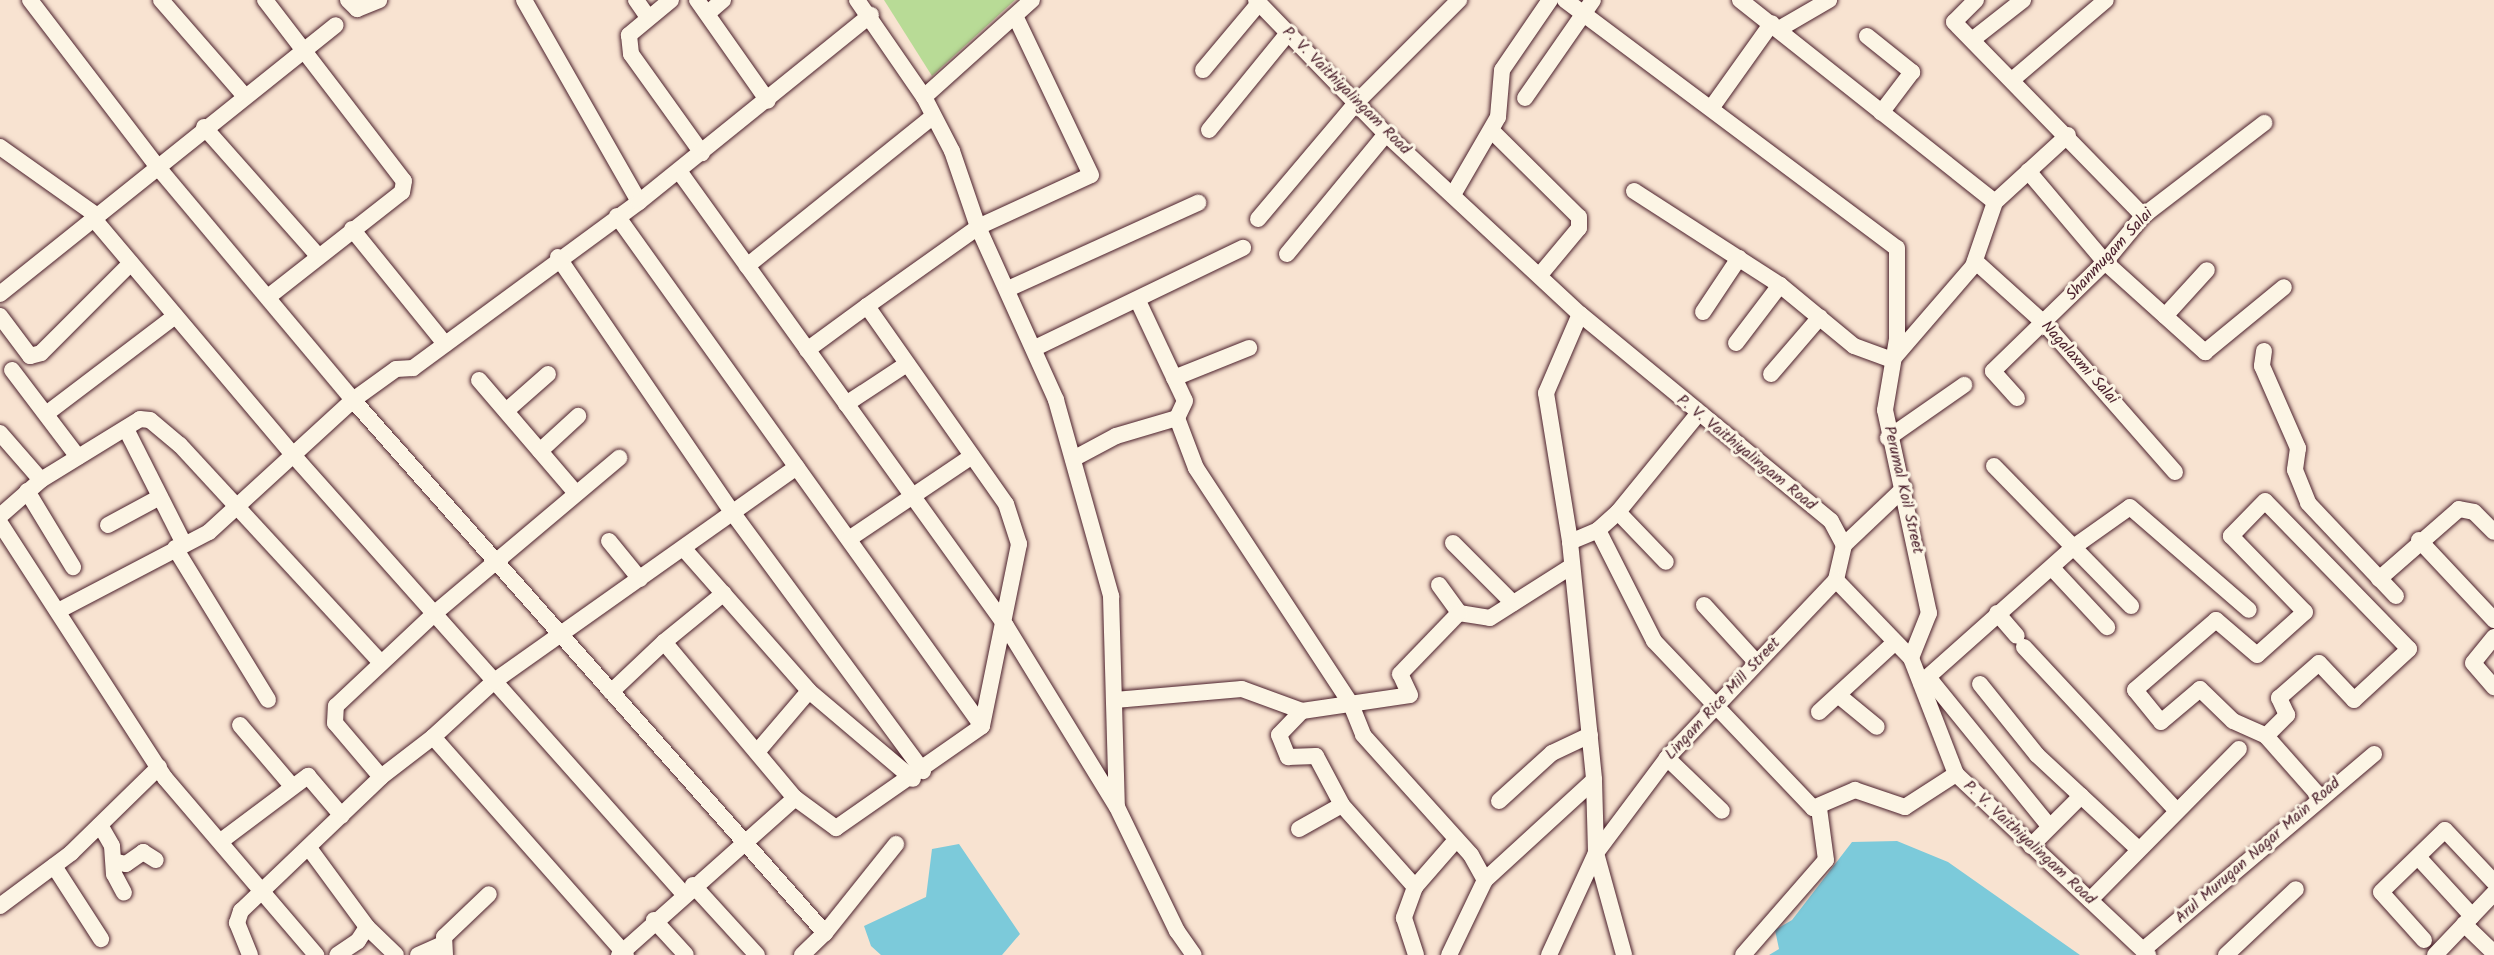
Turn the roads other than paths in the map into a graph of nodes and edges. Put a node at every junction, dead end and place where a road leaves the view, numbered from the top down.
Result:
1 (30, 0) edge
2 (161, 0) edge
3 (266, 0) edge
4 (348, 0) edge
5 (379, 0) edge
6 (524, 0) edge
7 (636, 0) edge
8 (670, 0) edge
9 (723, 0) edge
10 (857, 0) edge
11 (1032, 0) edge
12 (1459, 0) edge
13 (1550, 0) edge
14 (1565, 0) edge
15 (1593, 0) edge
16 (1740, 0) edge
17 (1829, 0) edge
18 (1976, 0) edge
19 (2023, 0) edge
20 (2106, 0) edge
21 (1258, 1) edge
22 (702, 6) edge
23 (871, 15) junction
24 (1582, 15) junction
25 (647, 16) junction
26 (1015, 16) junction
27 (336, 25) dead end
28 (1776, 26) junction
29 (1288, 33) junction
30 (1867, 36) dead end
31 (1972, 40) junction
32 (305, 48) junction
33 (1203, 70) dead end
34 (2012, 80) junction
35 (244, 95) junction
36 (924, 97) junction
37 (1525, 98) dead end
38 (768, 101) junction
39 (1356, 103) junction
40 (1712, 107) junction
41 (1881, 113) junction
42 (932, 117) junction
43 (2264, 123) dead end
44 (204, 127) junction
45 (1209, 130) dead end
46 (1492, 131) junction
47 (1386, 134) junction
48 (2068, 135) junction
49 (1, 145) edge
50 (702, 153) junction
51 (156, 165) junction
52 (679, 171) junction
53 (2028, 171) junction
54 (1634, 191) dead end
55 (1454, 193) junction
56 (639, 202) junction
57 (1995, 202) junction
58 (1198, 203) dead end
59 (617, 216) junction
60 (2143, 216) junction
61 (94, 217) junction
62 (1258, 219) dead end
63 (978, 226) junction
64 (352, 230) junction
65 (1243, 248) dead end
66 (1287, 254) dead end
67 (318, 256) junction
68 (558, 257) junction
69 (1739, 258) junction
70 (1975, 261) junction
71 (2105, 262) junction
72 (131, 263) junction
73 (747, 267) junction
74 (2207, 270) dead end
75 (1539, 276) junction
76 (1780, 285) junction
77 (2284, 287) dead end
78 (1008, 289) junction
79 (0, 294) edge
80 (268, 297) junction
81 (1138, 301) junction
82 (867, 306) junction
83 (1703, 312) dead end
84 (1580, 314) junction
85 (0, 316) edge
86 (175, 316) junction
87 (2165, 316) junction
88 (1820, 317) junction
89 (2045, 324) junction
90 (1736, 343) dead end
91 (446, 344) junction
92 (1035, 348) junction
93 (1250, 348) dead end
94 (807, 350) junction
95 (2264, 351) dead end
96 (30, 356) junction
97 (1892, 360) junction
98 (907, 364) junction
99 (6, 374) edge
100 (548, 374) dead end
101 (1771, 374) dead end
102 (1174, 378) junction
103 (479, 380) dead end
104 (1964, 385) dead end
105 (2017, 398) dead end
106 (353, 400) junction
107 (846, 404) junction
108 (506, 411) junction
109 (46, 414) junction
110 (1698, 414) junction
111 (578, 416) dead end
112 (1177, 418) junction
113 (126, 429) junction
114 (0, 433) edge
115 (1888, 438) junction
116 (540, 451) junction
117 (294, 456) junction
118 (972, 456) junction
119 (78, 457) junction
120 (619, 458) dead end
121 (1072, 459) junction
122 (1994, 466) dead end
123 (797, 467) junction
124 (2175, 472) dead end
125 (41, 480) junction
126 (1904, 488) junction
127 (27, 491) junction
128 (574, 491) junction
129 (160, 497) junction
130 (913, 497) junction
131 (238, 508) junction
132 (732, 512) junction
133 (1618, 512) junction
134 (0, 516) edge
135 (0, 524) edge
136 (108, 525) dead end
137 (1598, 530) junction
138 (2494, 532) edge
139 (849, 539) junction
140 (2420, 540) junction
141 (609, 541) dead end
142 (1570, 542) junction
143 (1453, 543) dead end
144 (1844, 545) junction
145 (179, 546) junction
146 (2075, 546) junction
147 (684, 549) junction
148 (497, 562) junction
149 (1666, 562) dead end
150 (1572, 566) junction
151 (73, 567) dead end
152 (2052, 568) junction
153 (640, 579) junction
154 (2379, 579) junction
155 (1836, 580) junction
156 (1439, 585) dead end
157 (724, 592) junction
158 (2396, 596) dead end
159 (1513, 603) junction
160 (1704, 605) dead end
161 (2131, 606) dead end
162 (2249, 610) dead end
163 (58, 611) junction
164 (435, 613) junction
165 (1459, 613) junction
166 (1997, 613) junction
167 (2494, 620) edge
168 (1006, 626) junction
169 (2107, 627) dead end
170 (560, 637) junction
171 (2494, 637) edge
172 (664, 642) junction
173 (1895, 642) junction
174 (1911, 658) junction
175 (380, 662) junction
176 (1756, 662) junction
177 (1924, 680) junction
178 (494, 682) junction
179 (1980, 684) dead end
180 (2494, 687) edge
181 (809, 691) junction
182 (611, 692) junction
183 (1838, 695) junction
184 (268, 700) dead end
185 (1115, 700) junction
186 (1350, 702) junction
187 (1716, 704) junction
188 (1302, 711) junction
189 (1819, 712) dead end
190 (240, 725) dead end
191 (982, 726) junction
192 (1877, 727) dead end
193 (1590, 735) junction
194 (2266, 736) junction
195 (433, 737) junction
196 (2239, 749) dead end
197 (757, 752) junction
198 (2374, 754) dead end
199 (1667, 758) junction
200 (159, 767) junction
201 (1956, 774) junction
202 (918, 775) junction
203 (381, 777) junction
204 (1594, 780) junction
205 (292, 786) junction
206 (2081, 796) junction
207 (2319, 797) junction
208 (795, 798) junction
209 (1499, 801) dead end
210 (1342, 805) junction
211 (1117, 807) junction
212 (1820, 808) junction
213 (2175, 808) junction
214 (1722, 811) dead end
215 (342, 816) junction
216 (100, 825) junction
217 (2050, 826) junction
218 (1299, 829) dead end
219 (1456, 840) junction
220 (221, 842) junction
221 (896, 844) dead end
222 (746, 846) junction
223 (2031, 846) junction
224 (309, 848) junction
225 (2138, 849) junction
226 (1596, 852) junction
227 (2418, 857) junction
228 (156, 860) dead end
229 (117, 862) junction
230 (54, 866) junction
231 (1485, 880) junction
232 (2494, 882) edge
233 (1415, 886) junction
234 (688, 889) junction
235 (2296, 889) dead end
236 (262, 890) junction
237 (124, 893) dead end
238 (2494, 893) edge
239 (489, 894) dead end
240 (2090, 900) junction
241 (0, 906) edge
242 (654, 920) junction
243 (2468, 920) junction
244 (367, 927) junction
245 (101, 939) dead end
246 (2424, 940) dead end
247 (822, 943) edge
248 (442, 950) edge
249 (2146, 953) edge
250 (2494, 953) edge
251 (623, 954) edge
252 (250, 955) edge
253 (316, 955) edge
254 (337, 955) edge
255 (396, 955) edge
256 (418, 955) edge
257 (686, 955) edge
258 (756, 955) edge
259 (802, 955) edge
260 (1194, 955) edge
261 (1416, 955) edge
262 (1449, 955) edge
263 (1549, 955) edge
264 (1624, 955) edge
265 (1743, 955) edge
266 (2226, 955) edge
267 (2435, 955) edge

1 - 51 street
2 - 35 street
3 - 32 street
4 - 5 street
6 - 56 street
7 - 25 street
8 - 25 street
9 - 22 street
10 - 23 street
11 - 26 street
12 - 39 street
13 - 46 street
14 - 24 street
15 - 24 street
16 - 28 street
17 - 28 street
18 - 31 street
19 - 31 street
20 - 34 street
21 - 29 street, P. V. Vaithiyalingam Road
21 - 33 street
22 - 38 street
23 - 36 street
23 - 38 street
24 - 37 street
24 - 40 street
25 - 50 street
26 - 36 street
26 - 63 street
27 - 32 street
28 - 40 street
28 - 41 street
29 - 39 street, P. V. Vaithiyalingam Road
29 - 45 street
30 - 41 street
31 - 34 street
32 - 35 street
32 - 64 street
34 - 48 street
35 - 44 street
36 - 42 street
38 - 50 street
39 - 47 street, P. V. Vaithiyalingam Road
39 - 62 street
40 - 97 street, Perumal Koil Street
41 - 57 street
42 - 63 street
42 - 73 street
43 - 60 street, Shanmugam Salai
44 - 51 street
44 - 67 street
46 - 55 street
46 - 75 street
47 - 55 street, P. V. Vaithiyalingam Road
47 - 66 street
48 - 53 street
48 - 60 street
49 - 61 street
50 - 52 street
51 - 61 street
51 - 80 street
52 - 56 street
52 - 73 street
53 - 57 street
53 - 71 street
54 - 69 street
55 - 75 street, P. V. Vaithiyalingam Road
56 - 59 street
57 - 70 street
58 - 78 street
59 - 68 street
59 - 123 street
60 - 71 street, Shanmugam Salai
61 - 72 street
61 - 79 street
63 - 78 street
63 - 82 street
64 - 67 street
64 - 91 street
65 - 81 street
67 - 80 street
68 - 91 street
68 - 132 street
69 - 76 street
69 - 83 street
70 - 89 street, Nagalaxmi Salai
70 - 97 street
71 - 87 street
71 - 89 street, Shanmugam Salai
72 - 86 street
72 - 96 street
73 - 94 street
74 - 87 street
75 - 84 street, P. V. Vaithiyalingam Road
76 - 88 street
76 - 90 street
77 - 87 street
78 - 92 street
80 - 106 street
81 - 92 street
81 - 102 street
82 - 94 street
82 - 98 street
84 - 110 street, P. V. Vaithiyalingam Road
84 - 142 street
85 - 96 street
86 - 109 street
86 - 117 street
88 - 97 street
88 - 101 street
89 - 105 street, Shanmugam Salai
89 - 124 street, Nagalaxmi Salai
91 - 106 street
92 - 121 street
93 - 102 street
94 - 107 street
95 - 154 street
96 - 99 street
97 - 115 street, Perumal Koil Street
98 - 107 street
98 - 118 street
99 - 109 street
100 - 108 street
102 - 112 street
103 - 108 street
104 - 115 street
106 - 117 street
106 - 148 street
107 - 130 street
108 - 116 street
109 - 119 street
110 - 133 street
110 - 144 street, P. V. Vaithiyalingam Road
111 - 116 street
112 - 121 street
112 - 186 street
113 - 119 street
113 - 129 street
113 - 131 street
114 - 125 street
115 - 126 street, Perumal Koil Street
116 - 128 street
117 - 131 street
117 - 164 street
118 - 130 street
118 - 168 street
119 - 125 street
120 - 128 street
121 - 185 street
122 - 146 street
123 - 132 street
123 - 139 street
125 - 127 street
126 - 144 street
126 - 174 street, Perumal Koil Street
127 - 134 street
127 - 151 street
128 - 148 street
129 - 136 street
129 - 145 street
130 - 139 street
130 - 168 street
131 - 145 street
131 - 175 street
132 - 147 street
132 - 202 street
133 - 137 street
133 - 149 street
135 - 163 street
137 - 142 street
137 - 187 street
138 - 140 street
139 - 191 street
140 - 154 street
140 - 167 street
141 - 153 street
142 - 150 street
143 - 159 street
144 - 155 street
145 - 163 street
145 - 184 street
146 - 152 street
146 - 161 street
146 - 162 street
147 - 153 street
147 - 157 street
148 - 164 street
148 - 170 street
150 - 159 street
150 - 193 street
152 - 166 street
152 - 169 street
153 - 170 street
154 - 158 street
155 - 173 street, P. V. Vaithiyalingam Road
155 - 176 street, Lingam Rice Mill Street
156 - 165 street
157 - 172 street
157 - 181 street
159 - 165 street
160 - 176 street
163 - 200 street
164 - 175 street
164 - 178 street
165 - 186 street
166 - 177 street
166 - 213 street
168 - 191 street
168 - 211 street
170 - 178 street
170 - 182 street
171 - 180 street
172 - 182 street
172 - 197 street
173 - 174 street, P. V. Vaithiyalingam Road
173 - 183 street
174 - 177 street, P. V. Vaithiyalingam Road
175 - 203 street
176 - 187 street, Lingam Rice Mill Street
177 - 201 street, P. V. Vaithiyalingam Road
177 - 217 street
178 - 195 street
178 - 234 street
179 - 206 street
181 - 197 street
181 - 202 street
182 - 222 street
183 - 189 street
183 - 192 street
185 - 188 street
185 - 211 street
186 - 188 street
186 - 219 street
187 - 199 street, Lingam Rice Mill Street
187 - 212 street
188 - 210 street
190 - 205 street
191 - 202 street
193 - 204 street
193 - 209 street
194 - 194 street
194 - 207 street
195 - 203 street
195 - 251 street
196 - 213 street
197 - 208 street
198 - 207 street, Arul Murugan Nagar Main Road
199 - 214 street
199 - 226 street, Lingam Rice Mill Street
200 - 216 street
200 - 220 street
201 - 212 street
201 - 223 street, P. V. Vaithiyalingam Road
202 - 208 street
203 - 215 street
204 - 226 street
204 - 231 street
205 - 215 street
205 - 220 street
206 - 217 street
206 - 225 street
207 - 249 street, Arul Murugan Nagar Main Road
208 - 222 street
210 - 218 street
210 - 233 street
211 - 260 street
212 - 265 street
213 - 225 street
215 - 224 street
216 - 229 street
216 - 230 street
217 - 223 street
219 - 231 street
219 - 233 street
220 - 236 street
221 - 247 street
222 - 234 street
222 - 247 street
223 - 240 street, P. V. Vaithiyalingam Road
224 - 236 street
224 - 244 street
225 - 240 street
226 - 263 street
226 - 264 street
227 - 232 street
227 - 243 street
227 - 246 street
228 - 229 street
229 - 237 street
230 - 241 street
230 - 245 street
231 - 262 street
233 - 261 street
234 - 242 street
234 - 258 street
235 - 266 street
236 - 252 street
236 - 253 street
238 - 243 street
239 - 248 street
240 - 249 street, P. V. Vaithiyalingam Road
242 - 251 street
242 - 257 street
243 - 250 street
243 - 267 street
244 - 254 street
244 - 255 street
247 - 259 street
248 - 256 street

